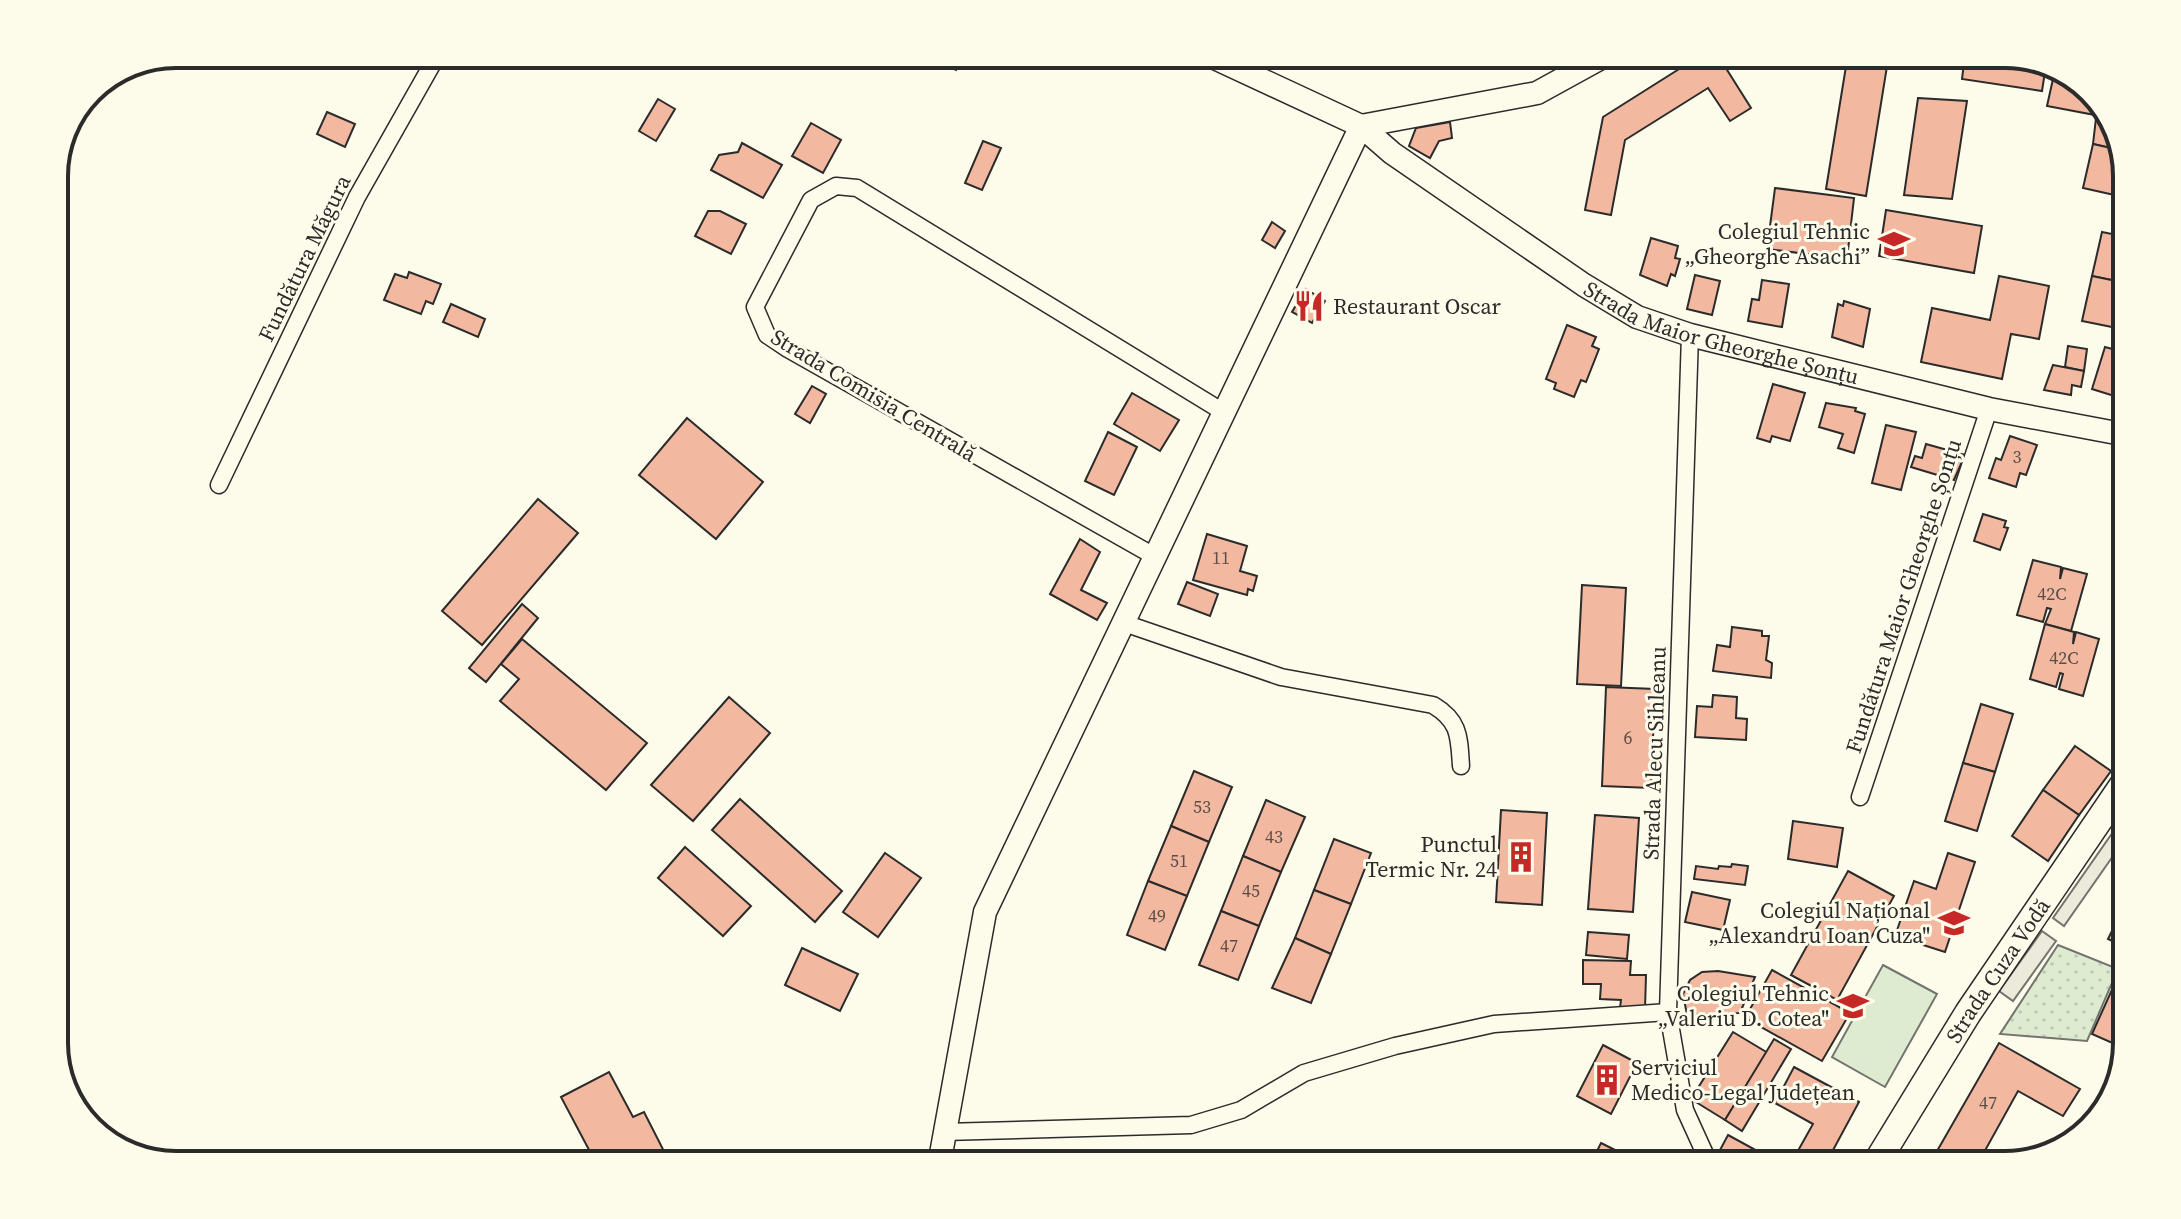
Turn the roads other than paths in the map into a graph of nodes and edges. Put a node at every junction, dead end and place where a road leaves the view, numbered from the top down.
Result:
1 (430, 68) edge
2 (1236, 68) edge
3 (1583, 68) edge
4 (1361, 126) junction
5 (1690, 335) junction
6 (1989, 409) junction
7 (1225, 413) junction
8 (2113, 432) edge
9 (219, 485) dead end
10 (1154, 556) junction
11 (1124, 623) junction
12 (1461, 766) dead end
13 (1860, 797) dead end
14 (2113, 799) edge
15 (1668, 1012) junction
16 (944, 1132) junction
17 (941, 1151) edge
18 (1704, 1151) edge
19 (1884, 1151) edge

1 - 9 street, Fundătura Măgura
2 - 4 street, Strada Maior Gheorghe Șonțu
3 - 4 street
4 - 5 street, Strada Maior Gheorghe Șonțu
4 - 7 street
5 - 6 street, Strada Maior Gheorghe Șonțu
5 - 15 street, Strada Alecu Sihleanu
6 - 8 street, Strada Maior Gheorghe Șonțu
6 - 13 street, Fundătura Maior Gheorghe Șonțu
7 - 10 street
7 - 10 street, Strada Comisia Centrală
10 - 11 street
11 - 12 street
11 - 16 street
14 - 19 main road, Strada Cuza Vodă
15 - 16 street
15 - 18 street, Strada Alecu Sihleanu
16 - 17 street

